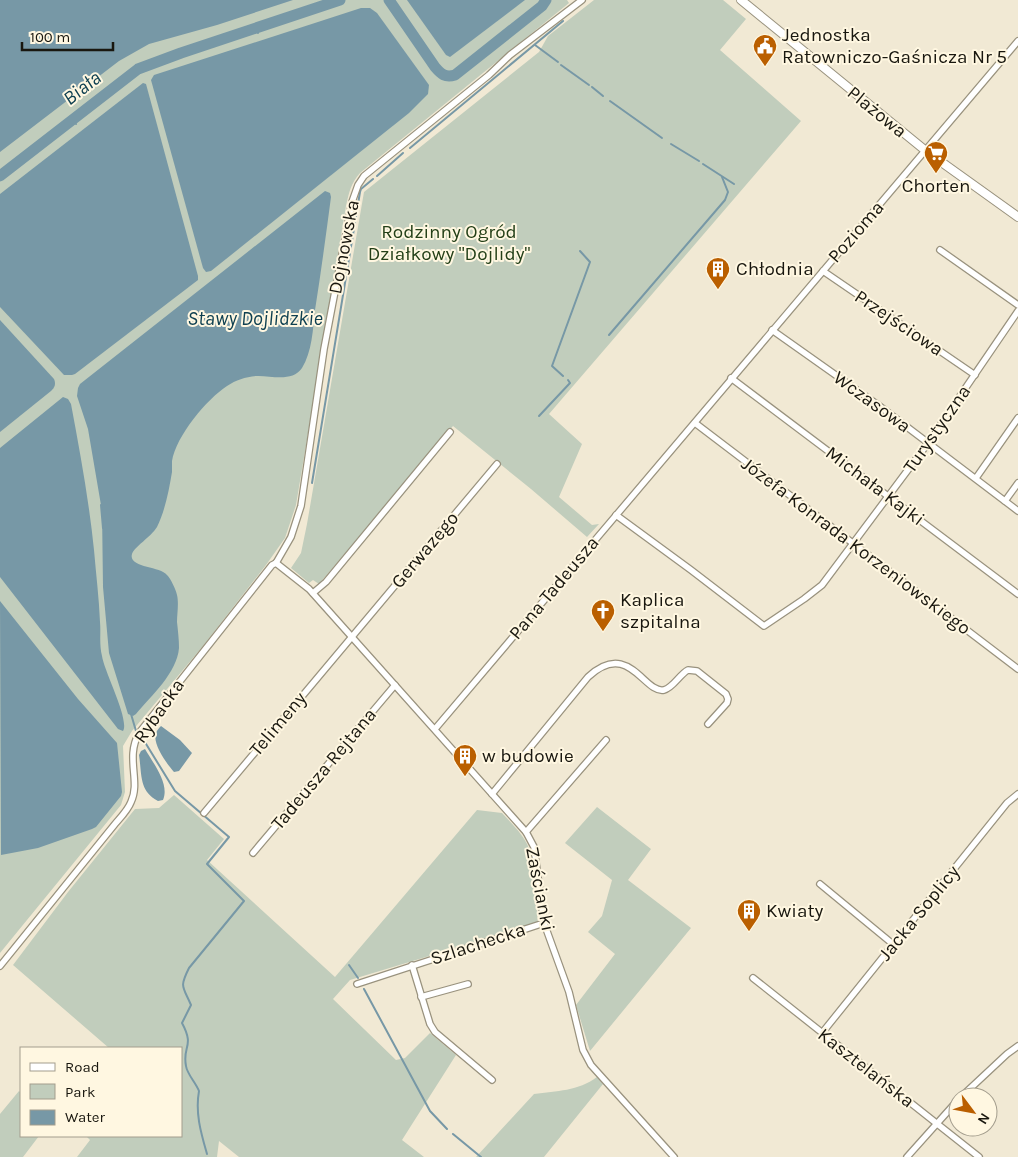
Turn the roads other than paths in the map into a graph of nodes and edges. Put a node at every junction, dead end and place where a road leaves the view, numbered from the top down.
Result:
1 (582, 0) edge
2 (741, 0) edge
3 (1018, 41) edge
4 (926, 151) junction
5 (1018, 216) edge
6 (940, 250) dead end
7 (823, 271) junction
8 (1018, 305) edge
9 (1018, 311) edge
10 (772, 330) junction
11 (974, 374) junction
12 (731, 378) junction
13 (1018, 418) edge
14 (694, 423) junction
15 (450, 432) dead end
16 (928, 443) junction
17 (675, 447) joint
18 (498, 464) dead end
19 (976, 478) junction
20 (1018, 483) edge
21 (888, 497) junction
22 (1005, 501) junction
23 (1018, 510) edge
24 (616, 515) junction
25 (852, 544) junction
26 (276, 563) junction
27 (313, 593) junction
28 (1018, 594) edge
29 (352, 636) junction
30 (1018, 669) edge
31 (394, 685) junction
32 (708, 724) dead end
33 (435, 729) junction
34 (606, 740) dead end
35 (492, 794) junction
36 (1018, 794) edge
37 (204, 813) dead end
38 (526, 832) junction
39 (253, 853) dead end
40 (820, 884) dead end
41 (544, 923) junction
42 (894, 945) junction
43 (412, 965) junction
44 (0, 966) edge
45 (753, 978) dead end
46 (357, 984) dead end
47 (468, 984) dead end
48 (421, 997) junction
49 (822, 1033) junction
50 (1018, 1046) edge
51 (492, 1080) dead end
52 (971, 1087) edge
53 (948, 1111) edge
54 (937, 1124) junction
55 (674, 1157) edge
56 (907, 1157) edge
57 (980, 1157) edge

1 - 26 street, Dojnowska
2 - 4 street, Plażowa
3 - 4 street, Pozioma
4 - 5 street, Plażowa
4 - 7 street, Pozioma
6 - 8 street
7 - 10 street, Pozioma
7 - 11 street, Przejściowa
9 - 11 street, Turystyczna
10 - 12 street, Pozioma
10 - 16 street, Wczasowa
11 - 16 street, Turystyczna
12 - 14 street, Pozioma
12 - 21 street, Michała Kajki
13 - 19 street
14 - 17 street, Pozioma
14 - 25 street, Józefa Konrada Korzeniowskiego
15 - 27 street
16 - 19 street, Wczasowa
16 - 21 street, Turystyczna
17 - 24 street, Pana Tadeusza
18 - 29 street, Gerwazego
19 - 22 street, Wczasowa
20 - 22 street
21 - 25 street, Turystyczna
21 - 28 street, Michała Kajki
22 - 23 street, Wczasowa
24 - 25 street, Turystyczna
24 - 33 street, Pana Tadeusza
25 - 30 street, Józefa Konrada Korzeniowskiego
26 - 27 street, Zaścianki
26 - 44 street, Rybacka
27 - 29 street, Zaścianki
29 - 31 street, Zaścianki
29 - 37 street, Telimeny
31 - 33 street, Zaścianki
31 - 39 street, Tadeusza Rejtana
32 - 35 street
33 - 35 street, Zaścianki
34 - 38 street
35 - 38 street, Zaścianki
36 - 42 street, Jacka Soplicy
38 - 41 street, Zaścianki
40 - 42 street
41 - 43 street, Szlachecka
41 - 55 street, Zaścianki
42 - 49 street, Jacka Soplicy
43 - 46 street, Szlachecka
43 - 48 street, Szlachecka
45 - 49 street, Kasztelańska
47 - 48 street, Szlachecka
48 - 51 street, Szlachecka
49 - 54 street, Kasztelańska
50 - 52 street
53 - 54 street
54 - 56 street
54 - 57 street, Kasztelańska

